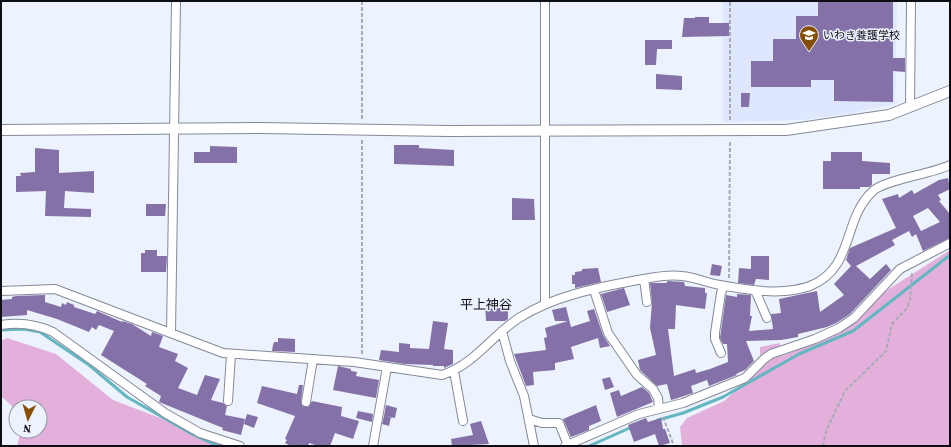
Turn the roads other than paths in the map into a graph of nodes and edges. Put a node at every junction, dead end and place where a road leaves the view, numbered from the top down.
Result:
1 (176, 1) edge
2 (545, 1) edge
3 (911, 1) edge
4 (950, 91) edge
5 (910, 107) junction
6 (175, 128) junction
7 (1, 130) edge
8 (545, 130) junction
9 (950, 165) edge
10 (950, 243) edge
11 (644, 279) junction
12 (727, 286) junction
13 (594, 290) junction
14 (755, 290) junction
15 (1, 291) edge
16 (647, 302) dead end
17 (545, 304) junction
18 (767, 318) dead end
19 (1, 325) edge
20 (502, 331) junction
21 (171, 333) junction
22 (721, 353) dead end
23 (231, 354) junction
24 (313, 359) junction
25 (387, 367) junction
26 (454, 371) junction
27 (228, 401) dead end
28 (306, 402) dead end
29 (659, 409) junction
30 (529, 419) junction
31 (463, 421) dead end
32 (566, 445) edge
33 (240, 446) edge
34 (373, 446) edge
35 (534, 446) edge

1 - 6 street
2 - 8 street
3 - 5 street
4 - 5 street
5 - 8 street
6 - 7 street
6 - 8 street
6 - 21 street
8 - 17 street
9 - 14 street
10 - 29 street
11 - 12 street
11 - 13 street
11 - 16 street
12 - 14 street
12 - 22 street
13 - 17 street
13 - 29 street
14 - 18 street
15 - 21 street
17 - 20 street
19 - 33 street
20 - 26 street
20 - 30 street
21 - 23 street
23 - 24 street
23 - 27 street
24 - 25 street
24 - 28 street
25 - 26 street
25 - 34 street
26 - 31 street
29 - 32 street
30 - 32 street
30 - 35 street

